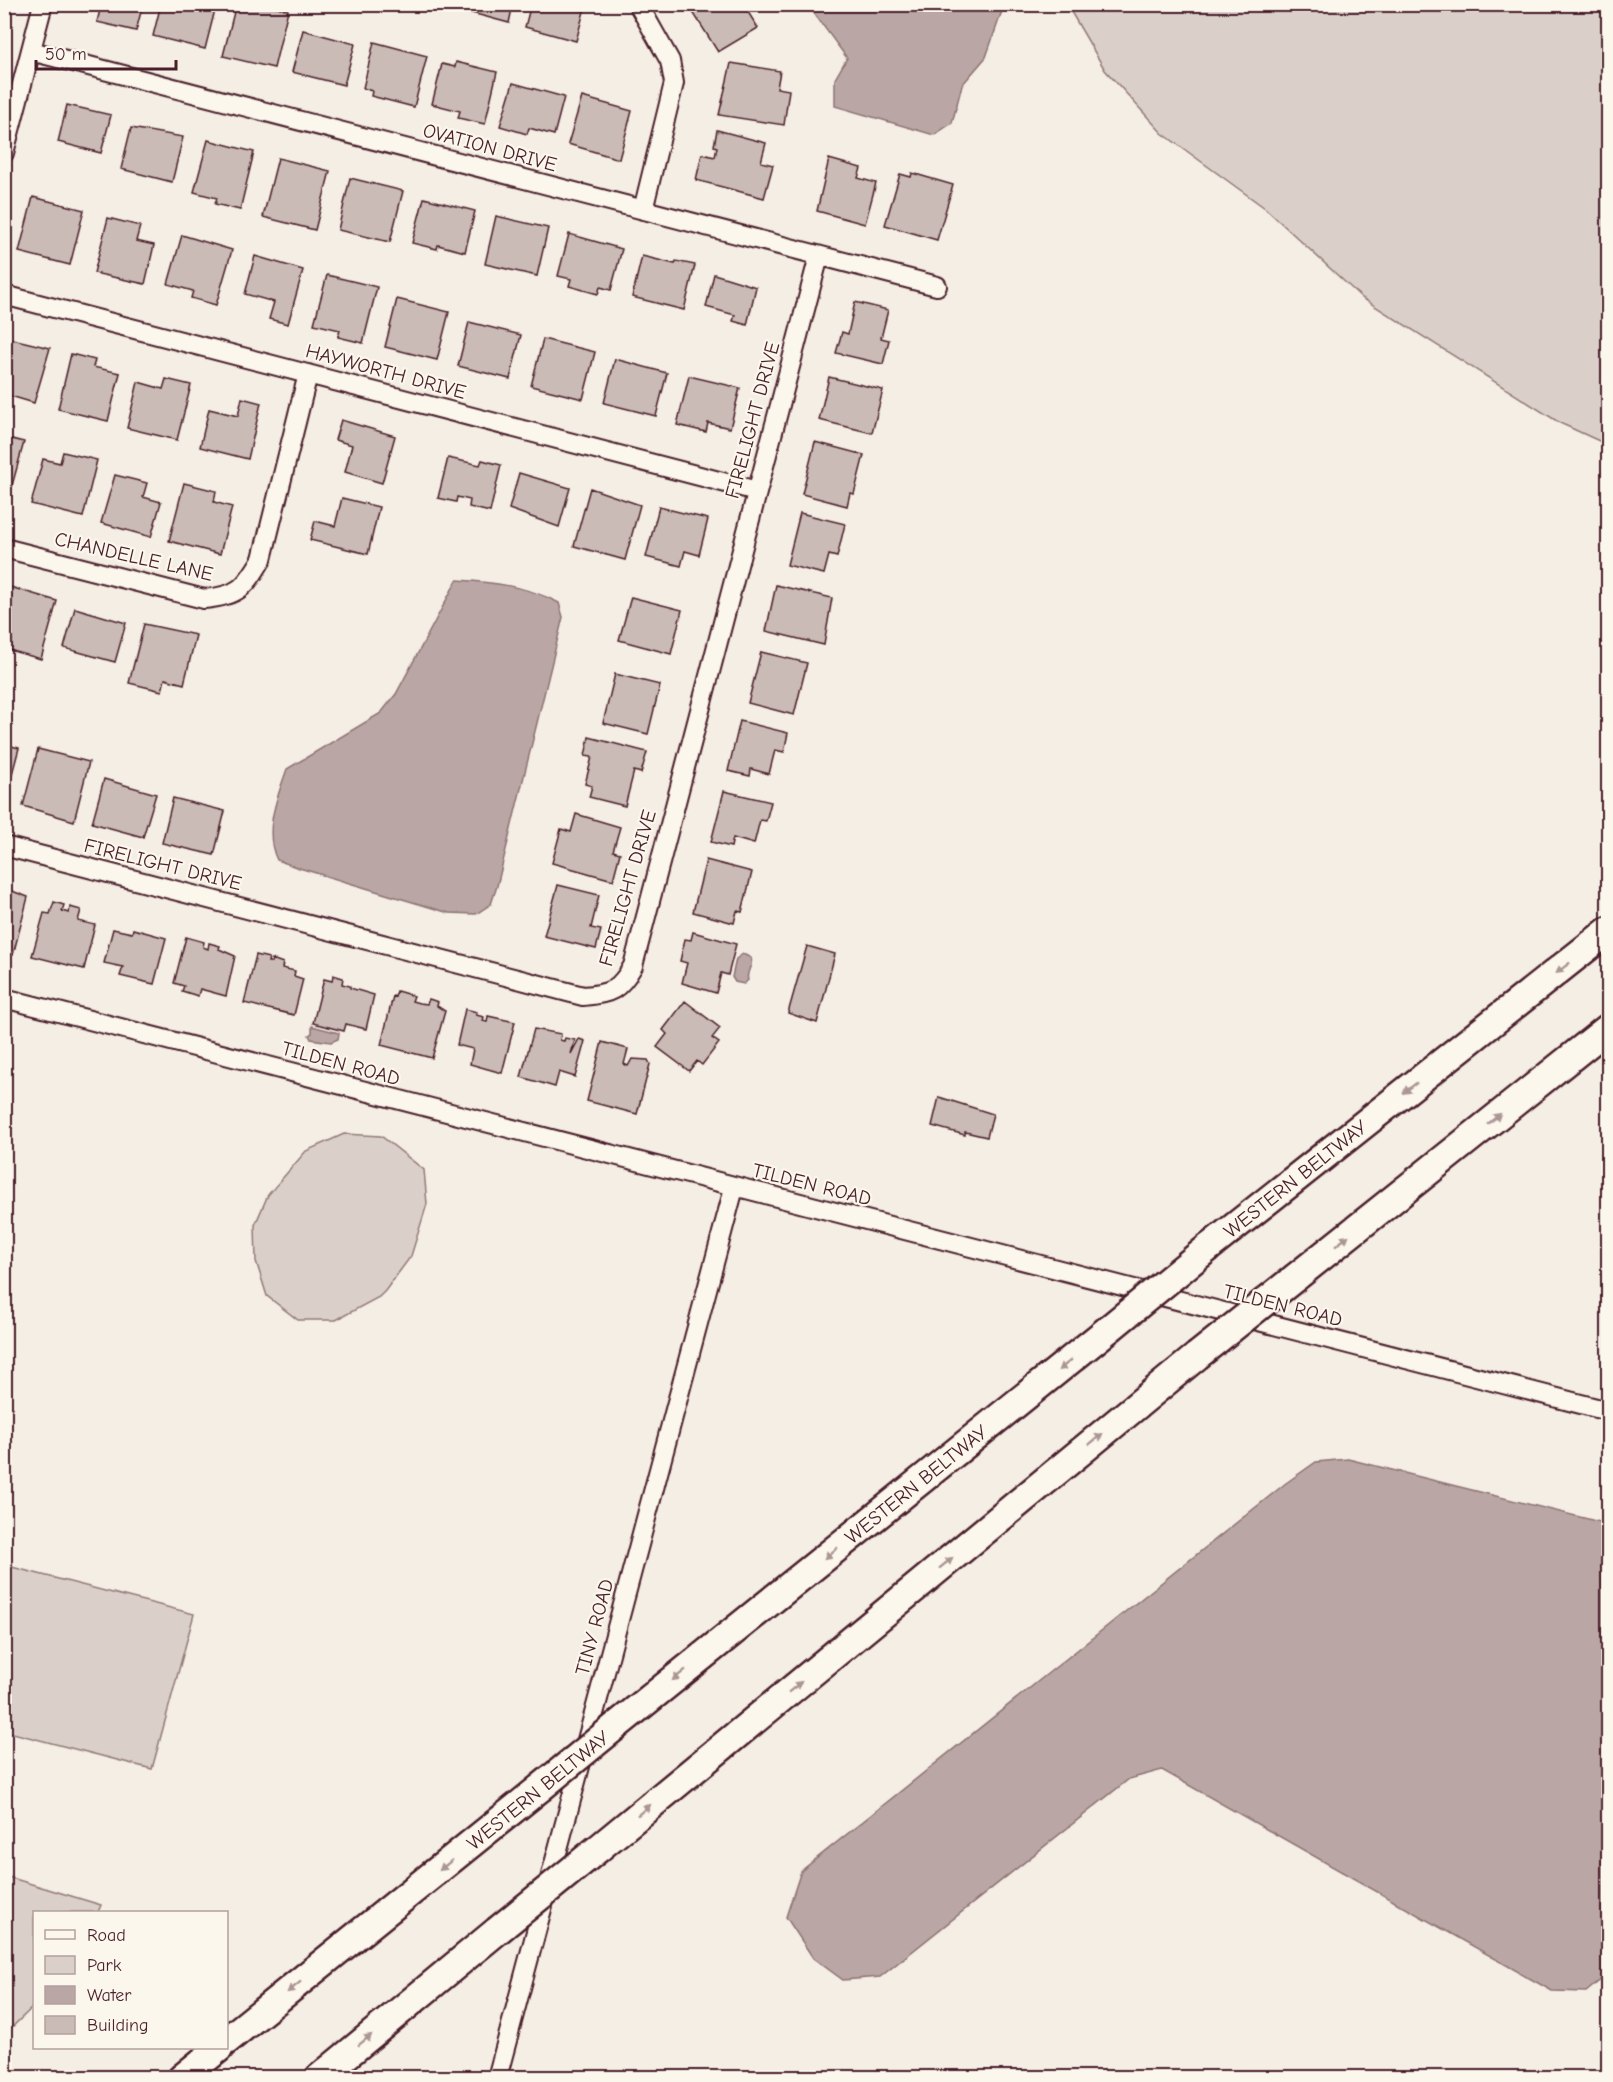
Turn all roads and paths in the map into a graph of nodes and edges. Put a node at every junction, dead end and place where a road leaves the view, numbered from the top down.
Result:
1 (43, 4) edge
2 (638, 4) edge
3 (31, 51) junction
4 (4, 153) edge
5 (643, 210) junction
6 (819, 256) junction
7 (937, 286) dead end
8 (4, 295) edge
9 (308, 374) junction
10 (757, 491) junction
11 (4, 548) edge
12 (4, 846) edge
13 (1608, 931) edge
14 (4, 998) edge
15 (1608, 1028) edge
16 (734, 1188) junction
17 (1608, 1411) edge
18 (228, 2039) edge
19 (218, 2049) edge
20 (182, 2078) edge
21 (319, 2078) edge
22 (497, 2078) edge

1 - 3 street
2 - 5 street
3 - 4 street
3 - 5 street, OVATION DRIVE
5 - 6 street, OVATION DRIVE
6 - 7 street, OVATION DRIVE
6 - 10 street, FIRELIGHT DRIVE
8 - 9 street, HAYWORTH DRIVE
9 - 10 street, HAYWORTH DRIVE
9 - 11 street, CHANDELLE LANE
10 - 12 street, FIRELIGHT DRIVE
13 -> 18 highway, WESTERN BELTWAY, bridge
14 - 16 street, TILDEN ROAD
21 -> 15 highway, bridge
16 - 17 street, TILDEN ROAD
16 - 22 street, TINY ROAD
19 - 20 highway

